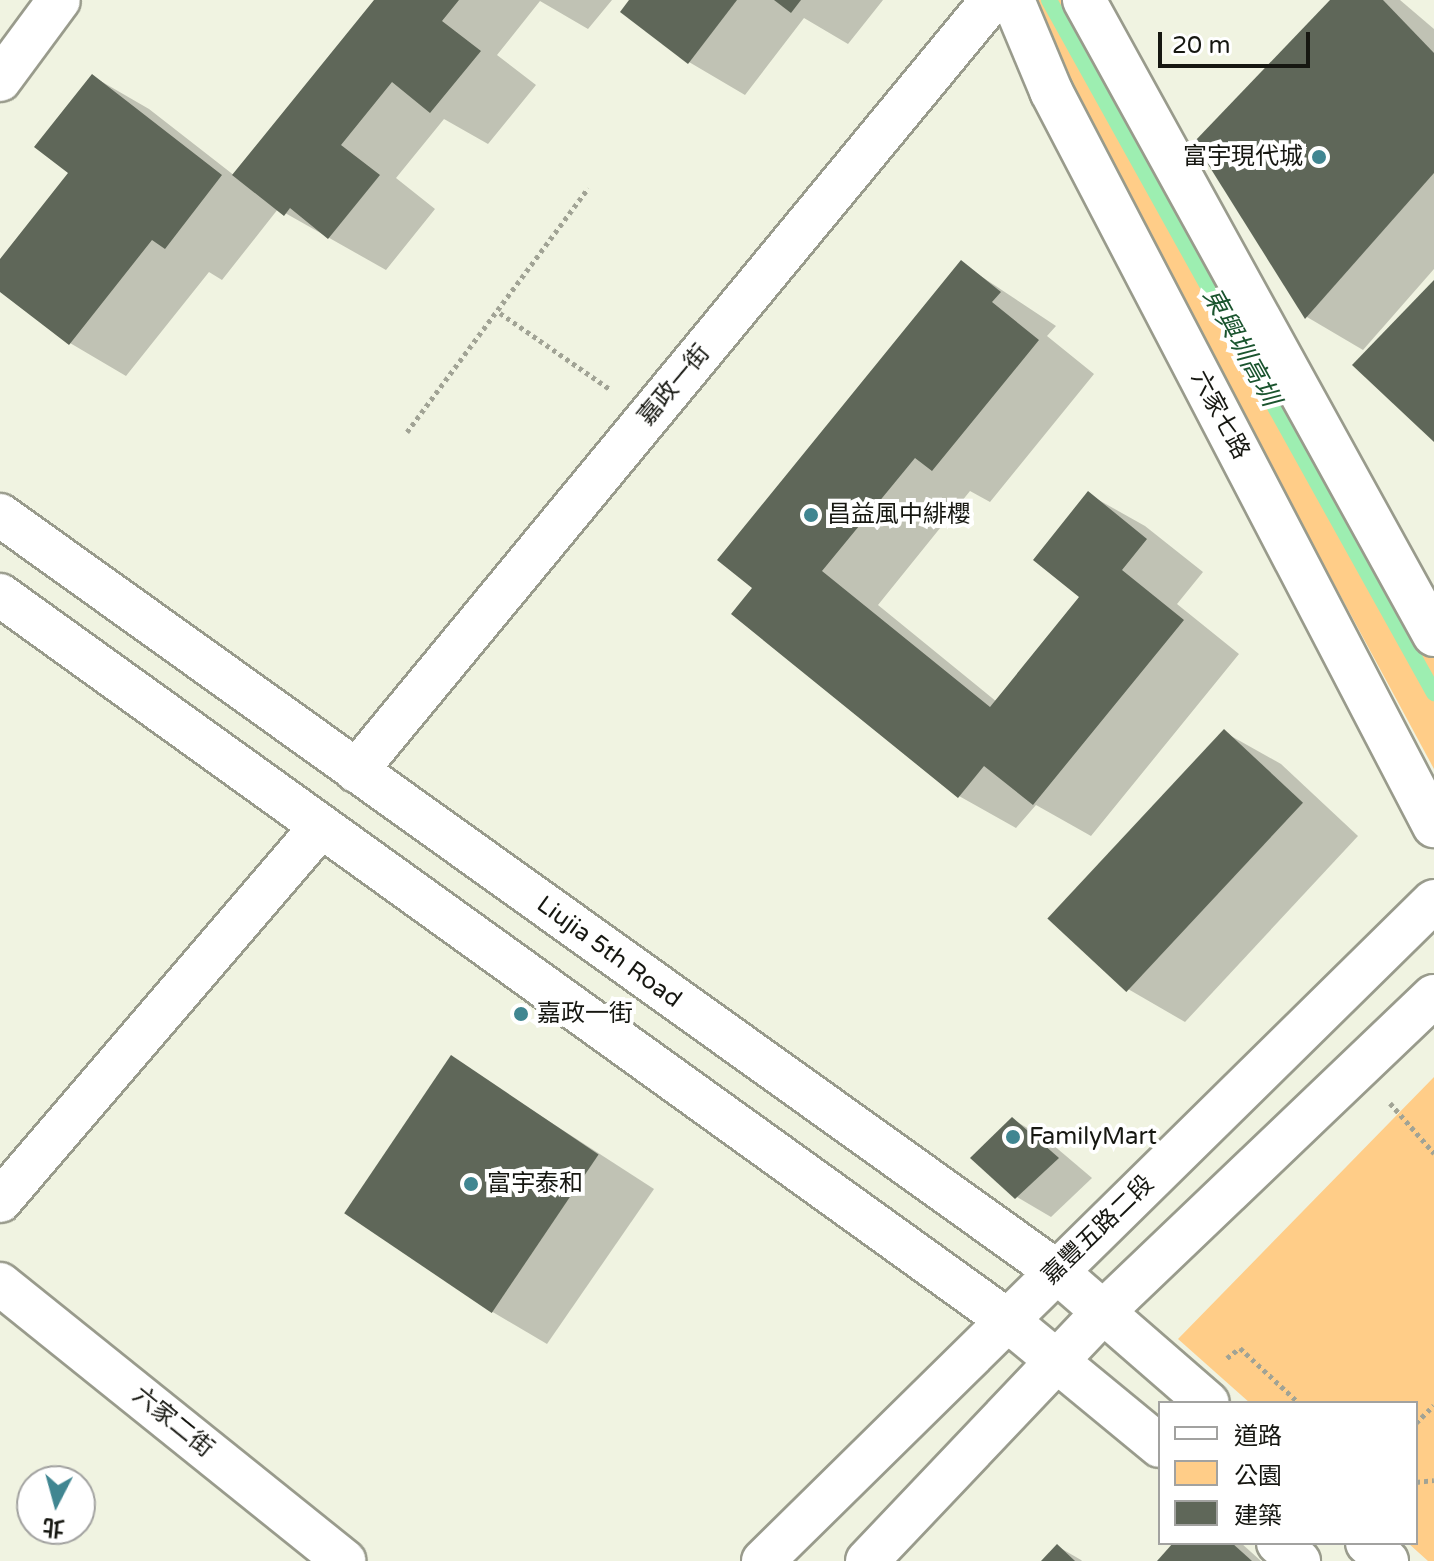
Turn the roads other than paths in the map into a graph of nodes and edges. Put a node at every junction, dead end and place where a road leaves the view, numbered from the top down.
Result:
1 (59, 0) edge
2 (992, 0) edge
3 (1013, 0) edge
4 (1084, 0) edge
5 (0, 80) edge
6 (0, 515) edge
7 (0, 595) edge
8 (1434, 635) edge
9 (356, 771) junction
10 (1434, 826) edge
11 (320, 827) junction
12 (1434, 901) edge
13 (1434, 996) edge
14 (0, 1201) edge
15 (1056, 1271) junction
16 (0, 1284) edge
17 (1104, 1311) junction
18 (1007, 1320) junction
19 (1056, 1361) junction
20 (1212, 1384) edge
21 (1158, 1444) edge
22 (1280, 1545) edge
23 (1369, 1545) edge
24 (345, 1561) edge
25 (763, 1561) edge
26 (867, 1561) edge
27 (1299, 1561) edge
28 (1387, 1561) edge

1 - 5 street
2 - 9 street, 嘉政一街
3 - 10 street, 六家七路
4 - 8 street
6 - 9 street, Liujia 5th Road
7 - 11 street
9 - 15 street, Liujia 5th Road
11 - 14 street
11 - 18 street
12 - 15 street, 嘉豐五路二段
13 - 17 street
15 - 17 street, Liujia 5th Road
15 - 18 street, 嘉豐五路二段
16 - 24 street, 六家二街
17 - 19 street
17 - 20 street, Liujia 5th Road
18 - 19 street
18 - 25 street, 嘉豐五路二段
19 - 21 street
19 - 26 street
22 - 27 street
23 - 28 street

